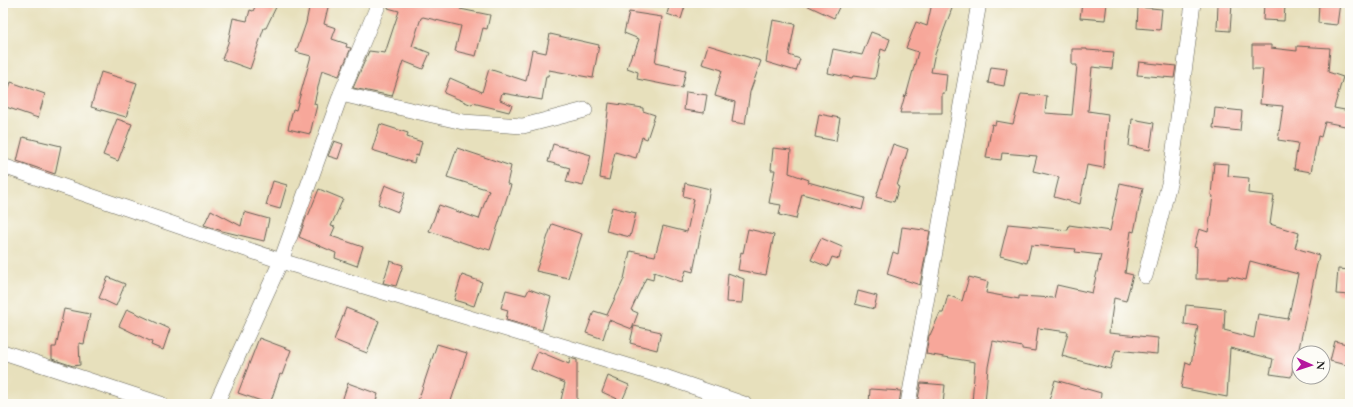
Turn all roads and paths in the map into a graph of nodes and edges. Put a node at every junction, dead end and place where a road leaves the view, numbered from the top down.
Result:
1 (379, 3) edge
2 (979, 3) edge
3 (1193, 3) edge
4 (341, 94) junction
5 (585, 110) dead end
6 (3, 166) edge
7 (281, 262) junction
8 (1145, 276) dead end
9 (3, 352) edge
10 (161, 404) edge
11 (216, 404) edge
12 (744, 404) edge
13 (908, 404) edge

1 - 4 street
2 - 13 street
3 - 8 street
4 - 5 street
4 - 7 street
6 - 7 street
7 - 11 street
7 - 12 street
9 - 10 street

